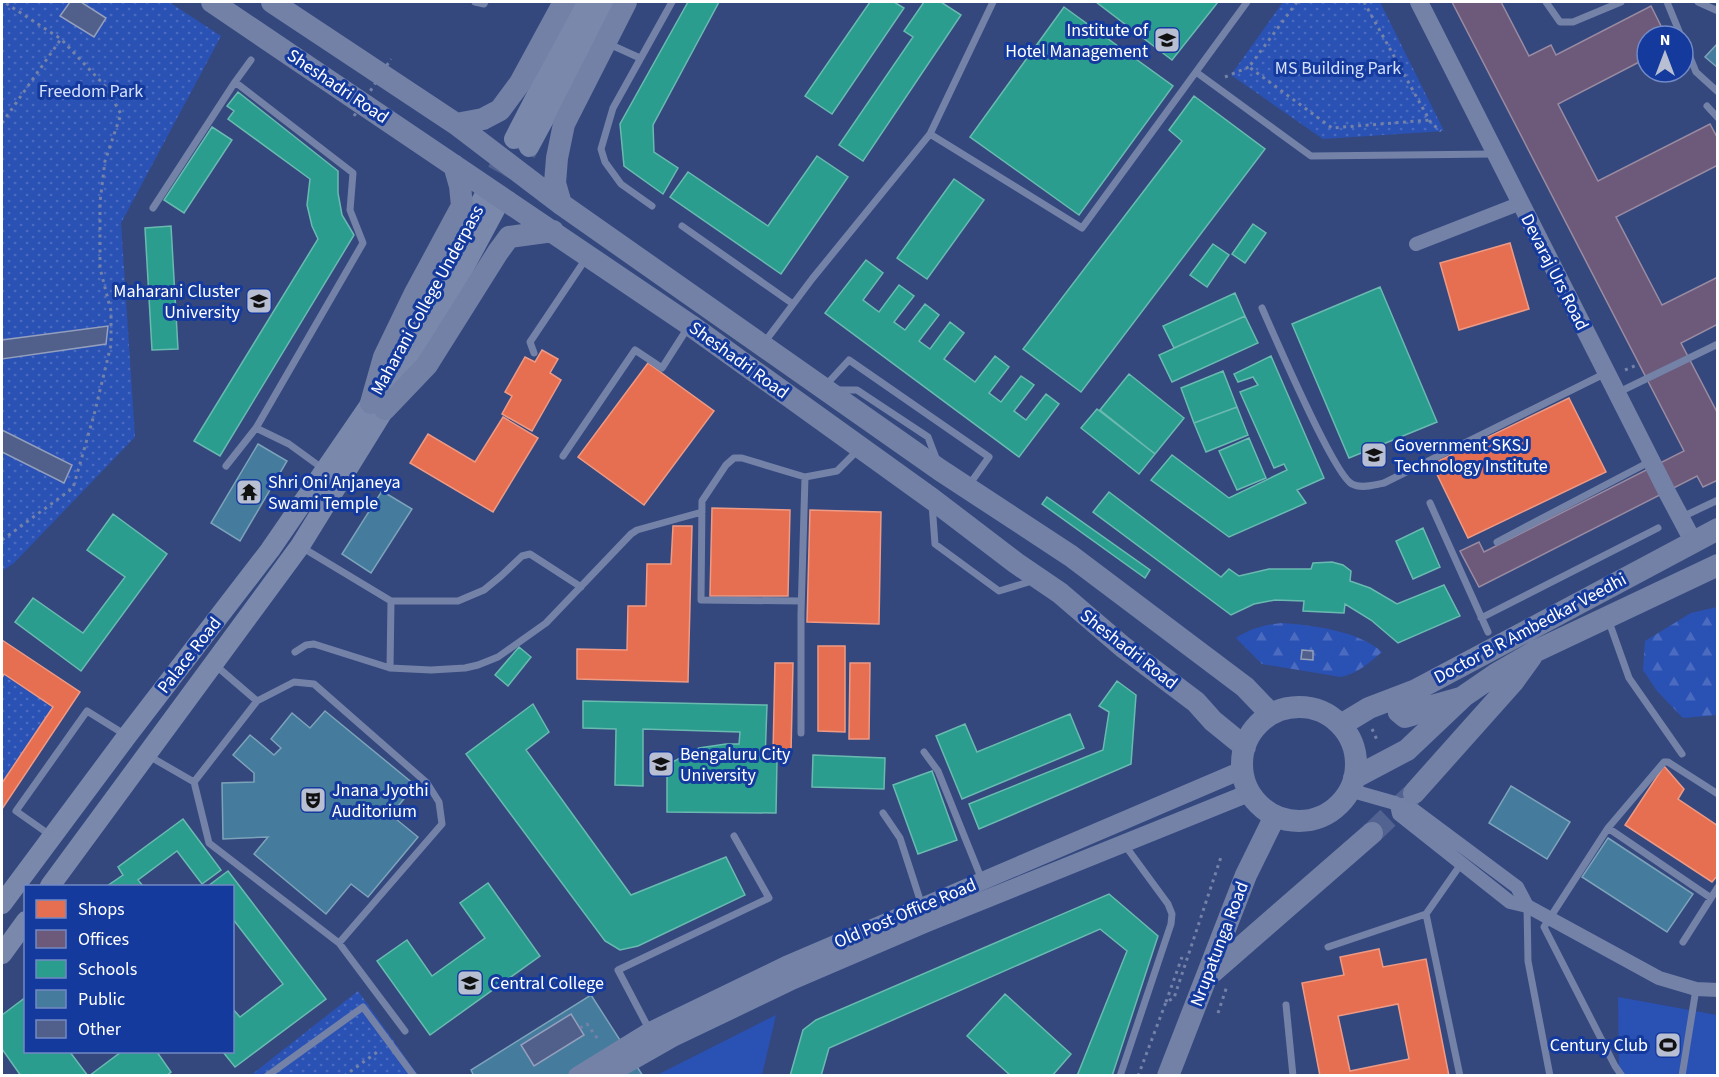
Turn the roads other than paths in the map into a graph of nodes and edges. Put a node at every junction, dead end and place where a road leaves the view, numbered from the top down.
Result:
1 (212, 2) edge
2 (272, 2) edge
3 (475, 2) edge
4 (485, 2) edge
5 (564, 2) edge
6 (585, 2) edge
7 (607, 2) edge
8 (626, 2) edge
9 (672, 2) edge
10 (993, 2) edge
11 (1247, 2) edge
12 (1419, 2) edge
13 (1546, 2) edge
14 (1621, 2) edge
15 (1667, 2) edge
16 (1698, 2) edge
17 (1718, 11) edge
18 (1676, 24) edge
19 (605, 43) junction
20 (640, 58) junction
21 (251, 60) dead end
22 (1695, 70) edge
23 (1196, 72) junction
24 (235, 82) junction
25 (1718, 92) edge
26 (1707, 106) dead end
27 (1718, 118) edge
28 (456, 124) junction
29 (930, 134) junction
30 (1496, 154) junction
31 (454, 165) junction
32 (490, 202) tunnel mouth
33 (1521, 203) junction
34 (561, 204) junction
35 (652, 206) dead end
36 (153, 208) dead end
37 (682, 226) dead end
38 (553, 231) junction
39 (1416, 244) dead end
40 (588, 255) junction
41 (793, 304) junction
42 (1262, 308) dead end
43 (690, 325) junction
44 (1718, 344) edge
45 (763, 345) junction
46 (534, 353) dead end
47 (1615, 372) junction
48 (824, 388) junction
49 (1617, 393) junction
50 (378, 406) junction
51 (256, 428) junction
52 (859, 448) junction
53 (563, 456) dead end
54 (1652, 460) junction
55 (226, 466) dead end
56 (324, 470) junction
57 (805, 477) junction
58 (967, 488) junction
59 (932, 499) junction
60 (1718, 500) edge
61 (1430, 503) dead end
62 (702, 512) junction
63 (1681, 518) junction
64 (1658, 528) dead end
65 (1718, 529) edge
66 (1693, 541) junction
67 (1497, 542) dead end
68 (300, 546) junction
69 (1718, 565) edge
70 (1038, 579) junction
71 (581, 587) junction
72 (391, 601) junction
73 (801, 601) junction
74 (1607, 617) junction
75 (1481, 618) junction
76 (1488, 632) dead end
77 (1536, 651) junction
78 (295, 652) dead end
79 (214, 664) junction
80 (390, 668) junction
81 (1416, 690) junction
82 (1464, 696) junction
83 (257, 701) junction
84 (1271, 714) junction
85 (1341, 725) junction
86 (801, 733) dead end
87 (127, 736) junction
88 (1245, 747) junction
89 (924, 752) dead end
90 (147, 754) junction
91 (1682, 754) dead end
92 (1242, 770) junction
93 (194, 782) junction
94 (1351, 784) junction
95 (1249, 793) junction
96 (1718, 794) edge
97 (1406, 799) junction
98 (883, 813) dead end
99 (1275, 816) junction
100 (1608, 828) junction
101 (1372, 833) tunnel mouth
102 (52, 836) junction
103 (734, 836) dead end
104 (1123, 843) junction
105 (1461, 864) junction
106 (982, 880) junction
107 (52, 885) edge
108 (1718, 887) edge
109 (1711, 898) junction
110 (2, 904) edge
111 (922, 906) junction
112 (1527, 906) junction
113 (1426, 914) junction
114 (1549, 918) junction
115 (24, 924) edge
116 (1683, 942) dead end
117 (339, 943) junction
118 (1328, 947) dead end
119 (2, 954) edge
120 (1205, 979) junction
121 (1696, 989) junction
122 (1718, 990) edge
123 (1286, 1005) dead end
124 (405, 1031) dead end
125 (650, 1031) junction
126 (267, 1076) edge
127 (414, 1076) edge
128 (577, 1076) edge
129 (606, 1076) edge
130 (1120, 1076) edge
131 (1168, 1076) edge
132 (1293, 1076) edge
133 (1460, 1076) edge
134 (1550, 1076) edge
135 (1622, 1076) edge
136 (1682, 1076) edge

1 - 31 main road, Sheshadri Road
2 - 28 main road, Sheshadri Road
3 - 4 lane
5 - 28 main road
6 - 7 main road
8 - 19 main road
9 - 20 lane
10 - 29 lane
11 - 23 lane
12 - 30 street, Devaraj Urs Road
13 - 14 lane
15 - 18 lane
16 - 17 lane
19 - 20 lane
19 - 34 main road
20 - 35 lane
21 - 24 lane
22 - 25 lane
23 - 29 lane
23 - 30 lane
24 - 36 lane
24 - 51 lane
26 - 27 lane
28 - 34 main road, Sheshadri Road
29 - 41 lane
30 - 33 street, Devaraj Urs Road
31 - 38 main road, Sheshadri Road
31 - 50 main road
32 - 50 main road, Maharani College Underpass
33 - 39 street
33 - 47 street, Devaraj Urs Road
34 - 45 main road, Sheshadri Road
37 - 41 lane
38 - 40 main road, Sheshadri Road
38 - 50 main road
40 - 43 main road, Sheshadri Road
40 - 46 lane
41 - 45 lane
42 - 47 lane
43 - 52 main road, Sheshadri Road
43 - 53 lane
44 - 49 lane
45 - 48 main road, Sheshadri Road
47 - 49 street, Devaraj Urs Road
48 - 58 main road, Sheshadri Road
48 - 58 lane
49 - 54 street, Devaraj Urs Road
50 - 56 main road, Palace Road
50 - 68 main road, Palace Road
51 - 55 lane
51 - 56 lane
52 - 57 lane
52 - 59 main road, Sheshadri Road
54 - 63 street, Devaraj Urs Road
54 - 67 lane
56 - 87 main road, Palace Road
57 - 62 lane
57 - 73 lane
58 - 84 main road, Sheshadri Road
59 - 70 main road, Sheshadri Road
59 - 70 lane
60 - 63 lane
61 - 75 lane
62 - 71 lane
62 - 73 lane
63 - 66 street, Devaraj Urs Road
64 - 75 lane
65 - 66 main road, Doctor B R Ambedkar Veedhi
66 - 81 main road, Doctor B R Ambedkar Veedhi
68 - 72 lane
68 - 79 main road, Palace Road
69 - 74 main road, Doctor B R Ambedkar Veedhi
70 - 88 main road, Sheshadri Road
71 - 72 lane
71 - 80 lane
72 - 80 lane
73 - 86 lane
74 - 77 main road, Doctor B R Ambedkar Veedhi
74 - 91 lane
75 - 76 lane
77 - 82 main road, Doctor B R Ambedkar Veedhi
77 - 97 main road
78 - 80 lane
79 - 83 lane
79 - 90 main road, Palace Road
81 - 82 main road
81 - 85 main road, Doctor B R Ambedkar Veedhi
82 - 94 main road, Doctor B R Ambedkar Veedhi
83 - 93 lane
83 - 117 lane
84 - 85 main road
84 - 88 main road
85 - 94 main road
87 - 102 main road, Palace Road
87 - 102 lane
88 - 92 main road
89 - 106 lane
90 - 93 lane
90 - 107 main road, Palace Road
92 - 95 main road
92 - 106 street, Old Post Office Road
93 - 117 lane
94 - 97 street
94 - 99 main road
95 - 99 main road
95 - 104 street, Old Post Office Road
96 - 100 lane
97 - 105 street
97 - 112 street
98 - 111 lane
99 - 120 main road, Nrupatunga Road
100 - 109 lane
100 - 114 lane
101 - 120 main road
102 - 110 main road, Palace Road
103 - 125 lane
104 - 129 street, Old Post Office Road
104 - 130 lane
105 - 112 street
105 - 113 lane
106 - 111 street, Old Post Office Road
108 - 109 lane
109 - 116 lane
111 - 125 street, Old Post Office Road
112 - 114 street
112 - 134 lane
113 - 118 lane
113 - 133 lane
114 - 121 street
114 - 135 lane
115 - 119 main road
117 - 124 lane
120 - 131 main road, Nrupatunga Road
121 - 122 street
121 - 136 lane
123 - 132 lane
125 - 128 street, Old Post Office Road
126 - 127 lane

